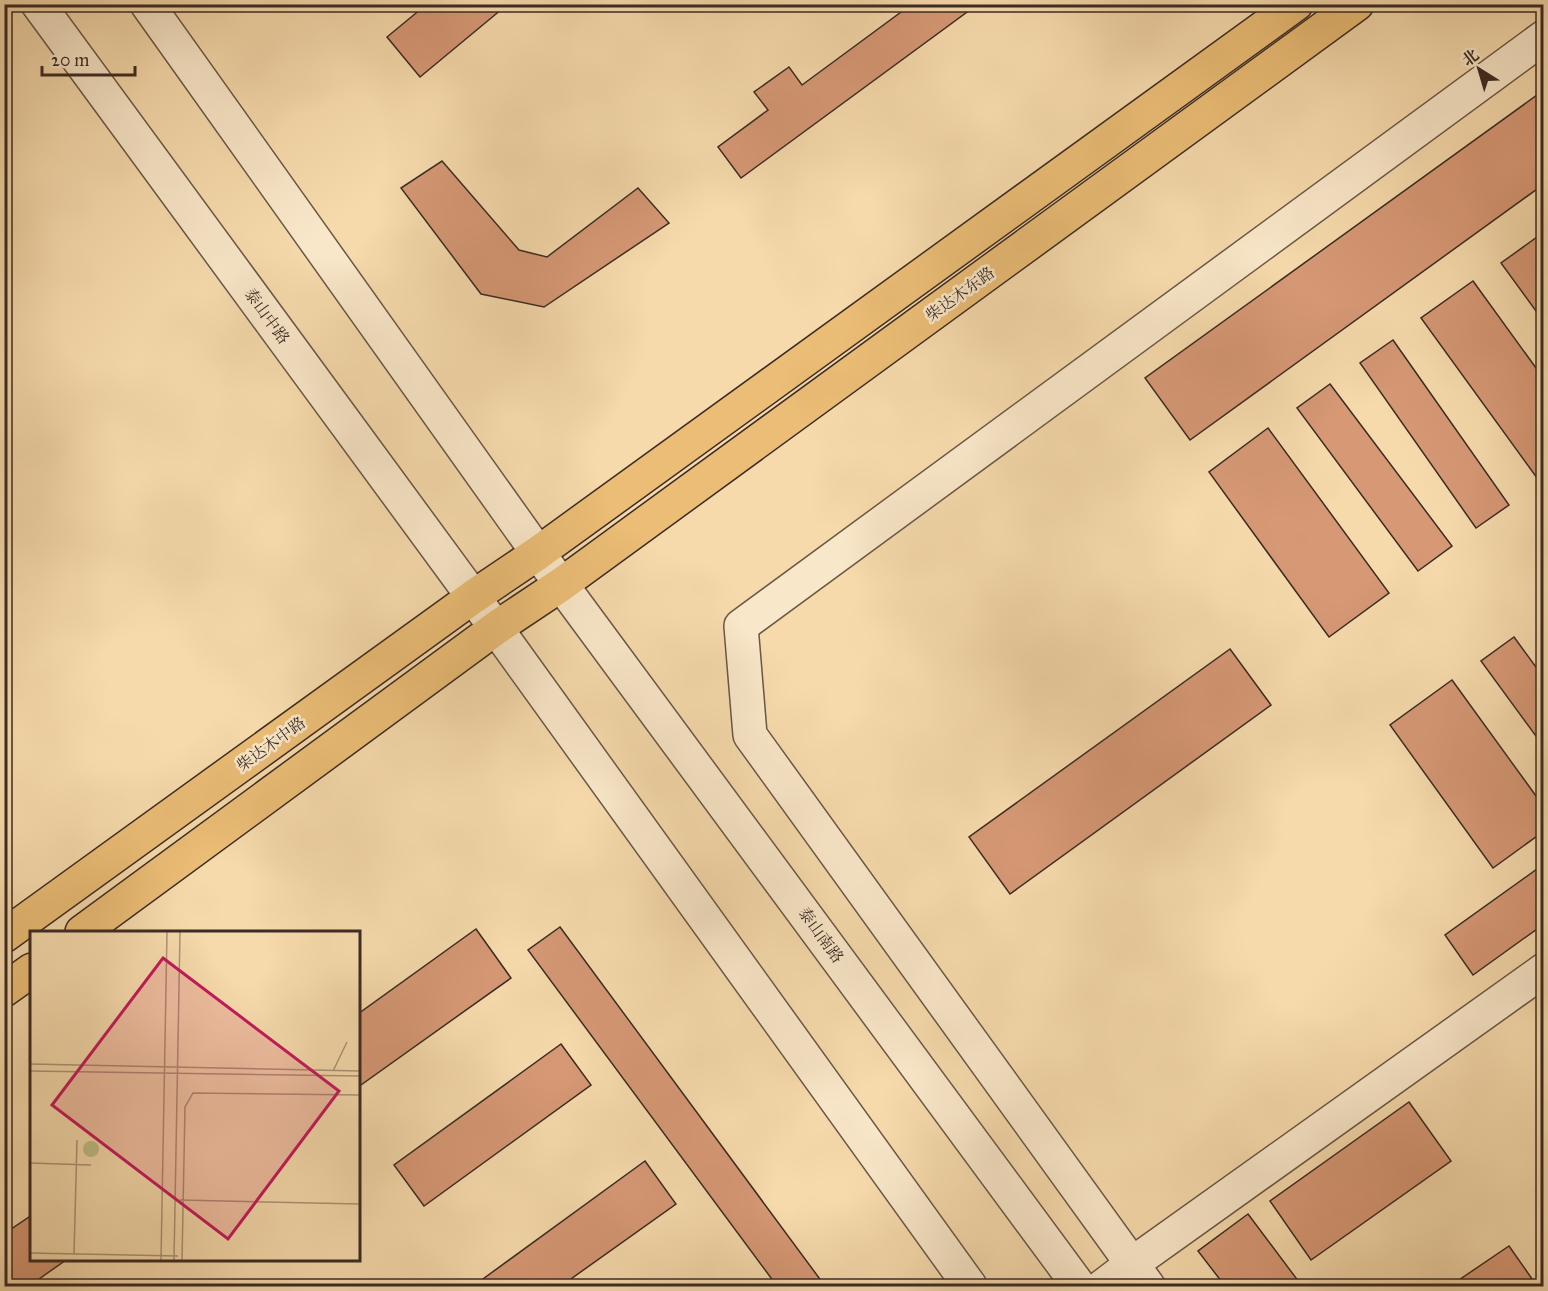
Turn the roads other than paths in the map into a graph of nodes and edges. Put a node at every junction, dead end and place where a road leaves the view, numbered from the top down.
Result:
1 (38, 4) edge
2 (147, 4) edge
3 (1296, 4) edge
4 (1358, 4) edge
5 (1544, 37) edge
6 (538, 553) junction
7 (562, 584) junction
8 (473, 597) junction
9 (496, 627) junction
10 (85, 931) edge
11 (4, 936) edge
12 (1544, 970) edge
13 (30, 971) edge
14 (4, 990) edge
15 (1140, 1275) edge
16 (970, 1287) edge
17 (1079, 1287) edge
18 (1103, 1287) edge

1 - 8 street, 泰山中路
2 - 6 street
3 - 6 main road
4 - 7 main road, 柴达木东路
5 - 15 street
6 - 7 street
6 - 8 main road, 柴达木中路
7 - 9 main road
7 - 17 street, 泰山南路
8 - 9 street, 泰山中路
8 - 11 main road, 柴达木中路
9 - 10 main road
9 - 16 street
12 - 15 street
13 - 14 main road
15 - 18 street

